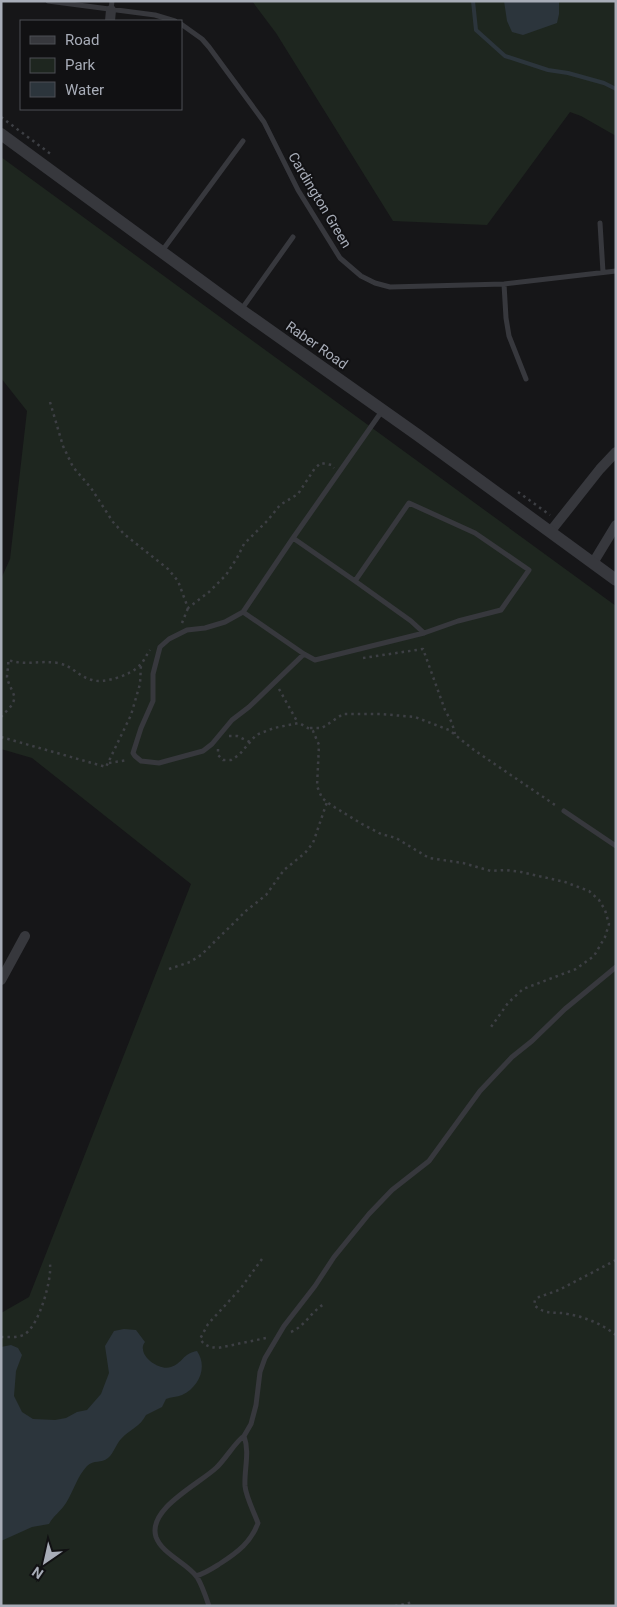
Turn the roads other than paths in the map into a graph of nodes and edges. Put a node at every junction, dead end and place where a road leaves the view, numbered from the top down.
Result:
1 (48, 1) edge
2 (112, 6) edge
3 (110, 20) edge
4 (172, 20) edge
5 (182, 25) edge
6 (1, 134) edge
7 (243, 141) dead end
8 (600, 223) dead end
9 (293, 236) dead end
10 (161, 252) junction
11 (616, 271) edge
12 (603, 272) junction
13 (504, 284) junction
14 (241, 310) junction
15 (526, 379) dead end
16 (383, 410) junction
17 (616, 452) edge
18 (616, 525) edge
19 (550, 532) junction
20 (292, 538) junction
21 (593, 564) junction
22 (616, 580) edge
23 (355, 581) junction
24 (243, 612) junction
25 (424, 633) junction
26 (304, 654) junction
27 (564, 811) road end
28 (616, 846) edge
29 (25, 936) dead end
30 (616, 967) edge
31 (1, 980) edge
32 (244, 1436) junction
33 (196, 1576) junction
34 (209, 1606) edge

1 - 2 lane
2 - 3 street
2 - 4 lane
5 - 13 lane, Cardington Green
6 - 10 street, Raber Road
7 - 10 lane
8 - 12 lane
9 - 14 lane
10 - 14 street, Raber Road
11 - 12 lane, Cardington Green
12 - 13 lane, Cardington Green
13 - 15 lane
14 - 16 street, Raber Road
16 - 19 street, Raber Road
16 - 20 lane
17 - 19 street
18 - 21 street
19 - 21 street, Raber Road
20 - 23 lane
20 - 24 lane
21 - 22 street, Raber Road
23 - 25 lane
23 - 25 lane
24 - 26 lane
24 - 26 lane
25 - 26 lane
27 - 28 lane
29 - 31 street
30 - 32 lane
32 - 33 lane
32 - 33 lane
33 - 34 lane

